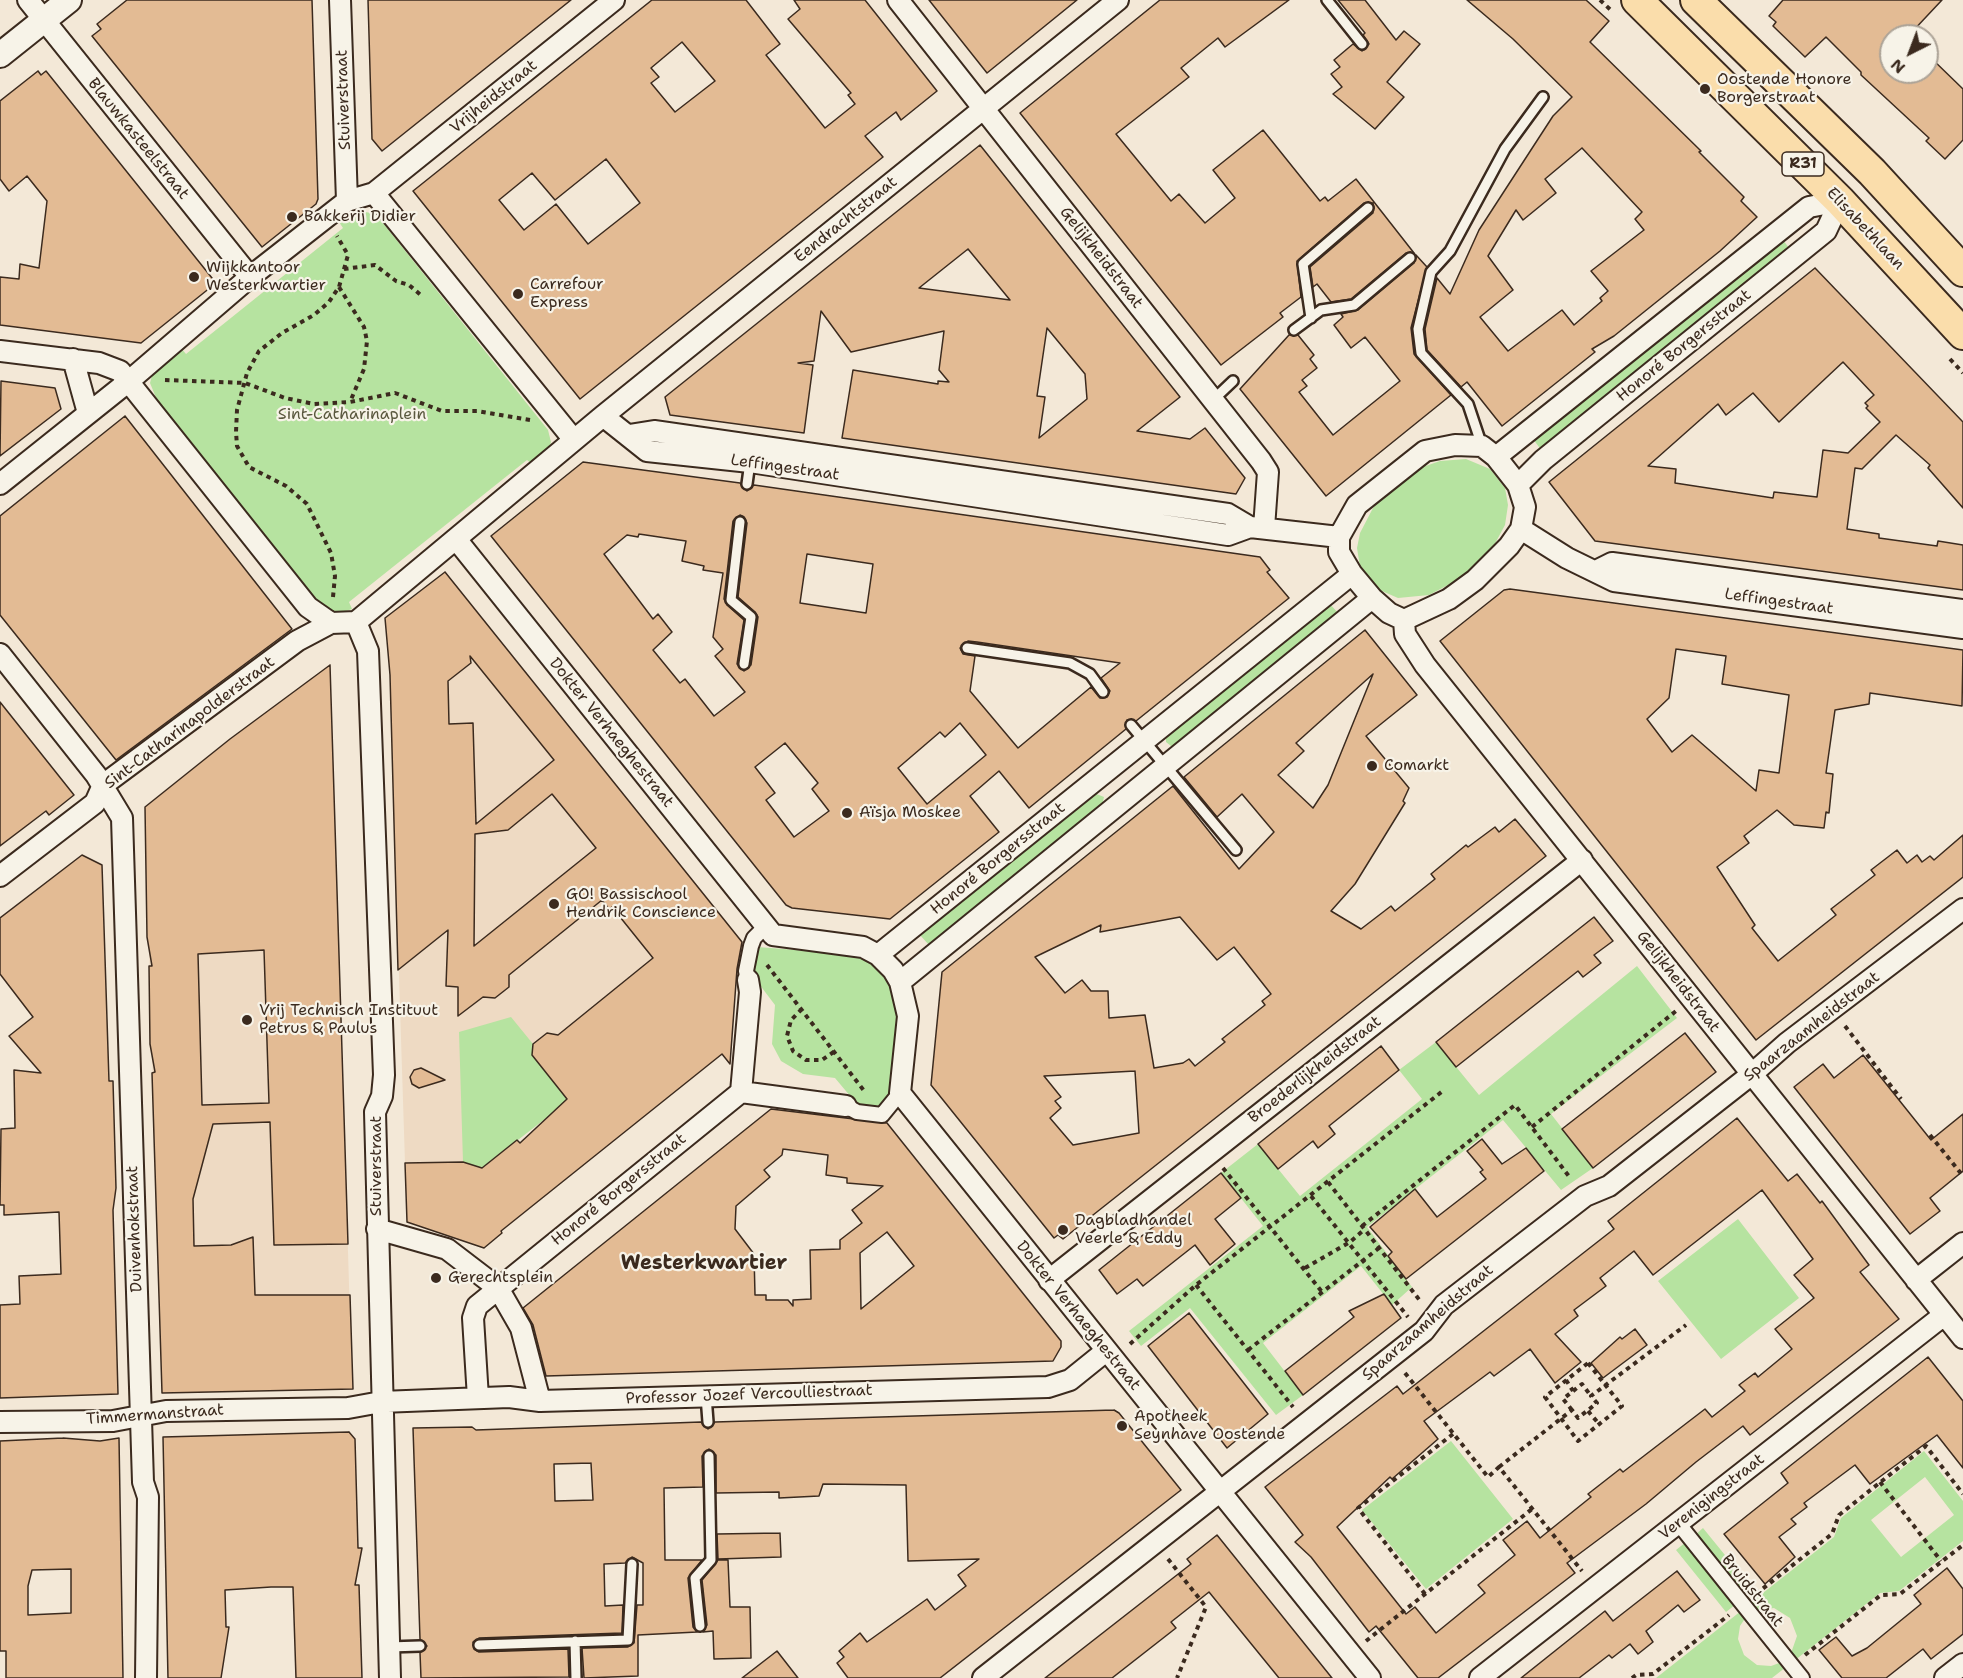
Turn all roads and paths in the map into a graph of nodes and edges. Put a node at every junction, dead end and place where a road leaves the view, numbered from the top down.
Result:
1 (28, 0) edge
2 (69, 0) edge
3 (340, 0) edge
4 (614, 0) edge
5 (897, 0) edge
6 (1118, 0) edge
7 (1327, 0) edge
8 (1637, 0) edge
9 (1705, 3) edge
10 (43, 21) junction
11 (1362, 44) dead end
12 (0, 55) edge
13 (1543, 97) dead end
14 (983, 108) junction
15 (1872, 172) junction
16 (374, 194) junction
17 (347, 201) junction
18 (1840, 201) junction
19 (1368, 208) dead end
20 (326, 218) junction
21 (1410, 258) dead end
22 (344, 269) junction
23 (1963, 271) edge
24 (250, 277) junction
25 (339, 287) junction
26 (422, 296) dead end
27 (1311, 318) junction
28 (1294, 330) dead end
29 (1963, 334) edge
30 (0, 351) edge
31 (73, 359) junction
32 (129, 381) junction
33 (1233, 381) dead end
34 (245, 383) junction
35 (1213, 400) junction
36 (350, 402) junction
37 (88, 413) junction
38 (603, 416) junction
39 (628, 435) junction
40 (574, 440) junction
41 (1489, 451) junction
42 (750, 462) junction
43 (948, 483) junction
44 (0, 484) edge
45 (747, 484) dead end
46 (1518, 485) junction
47 (740, 522) dead end
48 (1257, 527) junction
49 (1521, 529) junction
50 (1339, 537) junction
51 (456, 539) junction
52 (1596, 571) junction
53 (1352, 574) junction
54 (1372, 598) junction
55 (1963, 610) edge
56 (1404, 620) junction
57 (356, 622) junction
58 (331, 623) junction
59 (1963, 628) edge
60 (967, 648) dead end
61 (0, 654) edge
62 (744, 664) dead end
63 (1103, 692) dead end
64 (1131, 725) dead end
65 (1145, 741) junction
66 (1118, 762) junction
67 (1165, 765) junction
68 (103, 785) junction
69 (1139, 786) junction
70 (1236, 850) dead end
71 (1582, 860) junction
72 (0, 876) edge
73 (1963, 909) edge
74 (766, 926) junction
75 (751, 946) junction
76 (878, 955) junction
77 (748, 980) joint
78 (900, 982) junction
79 (1692, 999) junction
80 (802, 1009) junction
81 (1832, 1010) junction
82 (835, 1051) junction
83 (1752, 1074) junction
84 (1444, 1090) dead end
85 (741, 1092) junction
86 (900, 1093) junction
87 (1901, 1099) dead end
88 (846, 1106) joint
89 (882, 1115) junction
90 (1532, 1127) junction
91 (1930, 1135) dead end
92 (1210, 1152) junction
93 (1963, 1176) edge
94 (1328, 1182) junction
95 (1311, 1196) junction
96 (1585, 1197) junction
97 (1271, 1228) junction
98 (1363, 1228) junction
99 (377, 1229) junction
100 (1350, 1242) junction
101 (1963, 1243) edge
102 (1379, 1248) junction
103 (1363, 1260) junction
104 (1305, 1269) junction
105 (1049, 1280) junction
106 (1916, 1280) junction
107 (1196, 1285) junction
108 (498, 1288) junction
109 (1322, 1292) junction
110 (1944, 1315) junction
111 (1686, 1325) dead end
112 (1428, 1326) junction
113 (1963, 1338) edge
114 (1248, 1350) junction
115 (1109, 1356) junction
116 (1392, 1357) junction
117 (1566, 1380) junction
118 (1607, 1385) junction
119 (1573, 1391) junction
120 (706, 1396) junction
121 (1591, 1396) junction
122 (478, 1398) junction
123 (381, 1401) junction
124 (540, 1401) junction
125 (1572, 1410) junction
126 (1588, 1411) junction
127 (140, 1416) junction
128 (1561, 1419) junction
129 (0, 1422) edge
130 (708, 1422) dead end
131 (1307, 1424) junction
132 (1599, 1424) junction
133 (1453, 1434) junction
134 (709, 1456) dead end
135 (1499, 1467) junction
136 (1880, 1482) junction
137 (1219, 1491) junction
138 (1963, 1494) edge
139 (1532, 1509) junction
140 (1678, 1524) junction
141 (1155, 1543) junction
142 (1963, 1545) edge
143 (1941, 1562) junction
144 (632, 1564) dead end
145 (1595, 1588) junction
146 (1425, 1594) junction
147 (1743, 1605) junction
148 (700, 1626) dead end
149 (575, 1641) junction
150 (479, 1645) dead end
151 (420, 1646) dead end
152 (389, 1647) junction
153 (1350, 1654) junction
154 (1963, 1664) edge
155 (1792, 1666) junction
156 (146, 1678) edge
157 (390, 1678) edge
158 (576, 1678) edge
159 (982, 1678) edge
160 (1177, 1678) edge
161 (1370, 1678) edge
162 (1480, 1678) edge
163 (1632, 1678) edge
164 (1802, 1678) edge
165 (1945, 1678) edge

1 - 10 street, Blauwkasteelstraat
2 - 10 street
3 - 17 street, Stuiverstraat
4 - 16 street, Vrijheidstraat
5 - 14 street, Gelijkheidstraat
6 - 14 street, Eendrachtstraat
7 - 11 lane
8 - 18 main road, Elisabethlaan / R31
9 - 15 main road, R31
10 - 12 street
10 - 24 street, Blauwkasteelstraat
13 - 41 lane
14 - 35 street, Gelijkheidstraat
14 - 38 street, Eendrachtstraat
15 - 18 main road, Honoré Borgersstraat
15 - 23 main road, R31
16 - 17 street
16 - 40 street
17 - 20 street
18 - 29 main road, Elisabethlaan / R31
18 - 41 street, Honoré Borgersstraat
18 - 46 street, Honoré Borgersstraat
19 - 27 lane
20 - 22 path
20 - 24 street
21 - 27 lane
22 - 25 path
22 - 26 path
24 - 32 street
25 - 34 path
25 - 36 path
27 - 28 lane
30 - 31 street
31 - 32 street
31 - 37 street
32 - 34 path
32 - 37 street
32 - 58 street
33 - 35 lane
34 - 36 path
34 - 58 path
35 - 48 street, Gelijkheidstraat
36 - 40 path
37 - 44 street
38 - 39 street, Leffingestraat
38 - 40 street, Eendrachtstraat
39 - 42 street, Leffingestraat
39 - 43 street, Leffingestraat
40 - 51 street
41 - 46 street
41 - 50 street
42 - 43 street, Leffingestraat
42 - 45 lane
43 - 48 street, Leffingestraat
46 - 49 street
47 - 62 lane
48 - 50 street, Leffingestraat
49 - 52 street, Leffingestraat
49 - 56 street
50 - 53 street
51 - 57 street
51 - 74 street, Dokter Verhaeghestraat
52 - 55 street, Leffingestraat
52 - 59 street, Leffingestraat
53 - 54 street
53 - 65 street, Honoré Borgersstraat
54 - 56 street
54 - 67 street, Honoré Borgersstraat
56 - 71 street, Gelijkheidstraat
57 - 58 street
57 - 99 street, Stuiverstraat
58 - 68 street, Sint-Catharinapolderstraat
60 - 63 lane
61 - 68 street, Duivenhokstraat
64 - 65 lane
65 - 66 street, Honoré Borgersstraat
65 - 67 lane
66 - 69 street
66 - 76 street, Honoré Borgersstraat
67 - 69 street, Honoré Borgersstraat
67 - 70 lane
68 - 72 street, Sint-Catharinapolderstraat
68 - 127 street, Duivenhokstraat
69 - 78 street, Honoré Borgersstraat
71 - 79 street, Gelijkheidstraat
71 - 92 street, Broederlijkheidstraat
73 - 81 street, Spaarzaamheidstraat
74 - 75 street
74 - 76 street
75 - 77 street
75 - 80 path
76 - 78 street
77 - 85 street
78 - 86 street
79 - 83 street, Gelijkheidstraat
79 - 90 path
80 - 82 path
80 - 82 path
81 - 83 street, Spaarzaamheidstraat
81 - 87 path
82 - 89 path
83 - 96 street, Spaarzaamheidstraat
83 - 106 street, Gelijkheidstraat
84 - 94 path
85 - 88 street
85 - 108 street, Honoré Borgersstraat
86 - 89 street
86 - 105 street, Dokter Verhaeghestraat
88 - 89 street
90 - 96 path
90 - 98 path
91 - 93 path
92 - 97 path
92 - 105 street, Broederlijkheidstraat
94 - 95 path
94 - 98 path
95 - 97 path
95 - 100 path
96 - 112 street, Spaarzaamheidstraat
97 - 104 path
97 - 107 path
98 - 100 path
98 - 102 path
99 - 108 street
99 - 123 street, Stuiverstraat
100 - 103 path
100 - 104 path
101 - 106 street
102 - 103 path
102 - 112 path
103 - 109 path
103 - 112 path
104 - 109 path
105 - 115 street, Dokter Verhaeghestraat
106 - 110 street, Gelijkheidstraat
107 - 114 path
107 - 115 path
108 - 122 street
108 - 124 street
109 - 114 path
110 - 113 street, Gelijkheidstraat
110 - 140 street, Verenigingstraat
111 - 118 path
112 - 116 street, Spaarzaamheidstraat
114 - 131 path
115 - 120 street, Professor Jozef Vercoulliestraat
115 - 137 street, Dokter Verhaeghestraat
116 - 131 street, Spaarzaamheidstraat
116 - 133 path
117 - 118 path
117 - 119 path
117 - 128 path
118 - 121 path
118 - 132 path
119 - 121 path
119 - 125 path
120 - 124 street, Professor Jozef Vercoulliestraat
120 - 130 lane
121 - 126 path
122 - 123 street, Professor Jozef Vercoulliestraat
122 - 124 street, Professor Jozef Vercoulliestraat
123 - 127 street, Timmermanstraat
123 - 152 street, Stuiverstraat
125 - 126 path
125 - 128 path
126 - 132 path
127 - 129 street, Timmermanstraat
127 - 156 street, Duivenhokstraat
128 - 132 path
128 - 135 path
131 - 137 street, Spaarzaamheidstraat
133 - 135 path
133 - 146 path
134 - 148 lane
135 - 139 path
136 - 138 path
136 - 143 path
136 - 147 path
137 - 141 street, Spaarzaamheidstraat
137 - 153 street, Dokter Verhaeghestraat
139 - 145 path
139 - 146 path
140 - 145 street, Verenigingstraat
140 - 147 street, Bruidstraat
141 - 159 street, Spaarzaamheidstraat
141 - 160 path
142 - 143 path
143 - 155 path
144 - 149 lane
145 - 162 street, Verenigingstraat
146 - 153 path
147 - 155 street, Bruidstraat
147 - 163 path
149 - 150 lane
149 - 158 lane
151 - 152 lane
152 - 157 street, Stuiverstraat
153 - 161 street, Dokter Verhaeghestraat
154 - 165 street
155 - 164 street, Bruidstraat

